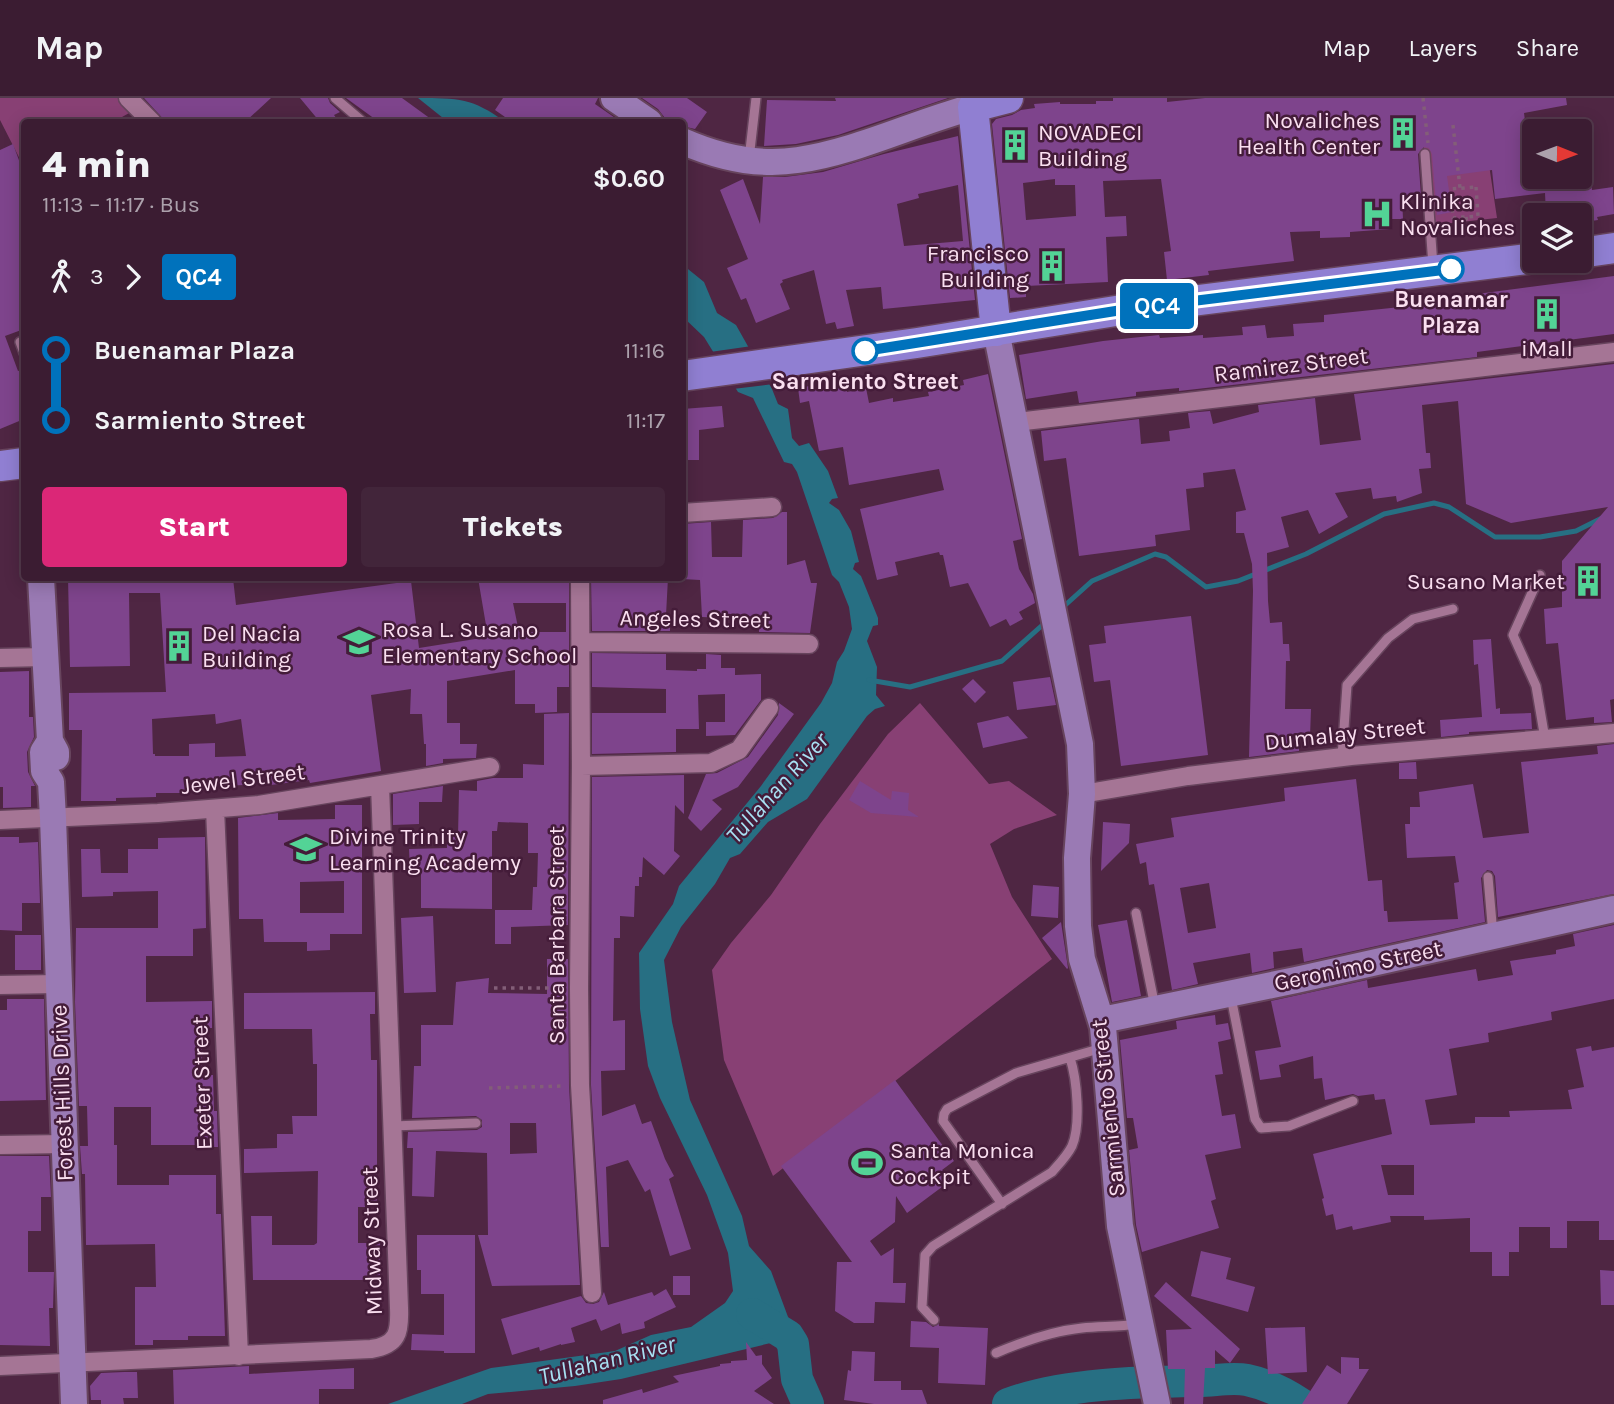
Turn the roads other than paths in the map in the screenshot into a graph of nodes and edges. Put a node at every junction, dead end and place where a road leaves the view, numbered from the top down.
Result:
1 (128, 98) edge
2 (335, 98) edge
3 (614, 98) edge
4 (756, 98) edge
5 (1008, 98) edge
6 (973, 107) junction
7 (149, 119) edge
8 (360, 119) edge
9 (645, 119) edge
10 (686, 143) edge
11 (1425, 153) dead end
12 (749, 160) junction
13 (1614, 248) edge
14 (1592, 251) edge
15 (1522, 260) edge
16 (1434, 271) junction
17 (996, 331) junction
18 (1614, 352) edge
19 (695, 375) edge
20 (1016, 422) junction
21 (21, 463) edge
22 (0, 466) edge
23 (772, 508) dead end
24 (686, 513) edge
25 (1539, 575) dead end
26 (41, 581) edge
27 (580, 581) edge
28 (1453, 609) dead end
29 (581, 642) junction
30 (809, 645) dead end
31 (45, 657) junction
32 (0, 658) edge
33 (769, 708) dead end
34 (1614, 733) edge
35 (1545, 739) junction
36 (1342, 757) junction
37 (581, 766) junction
38 (490, 767) dead end
39 (380, 785) junction
40 (1082, 794) junction
41 (215, 809) junction
42 (53, 818) junction
43 (0, 820) edge
44 (1488, 877) dead end
45 (1614, 909) edge
46 (1136, 914) dead end
47 (1494, 936) junction
48 (57, 984) junction
49 (0, 985) edge
50 (1231, 993) junction
51 (1156, 1009) junction
52 (1102, 1020) junction
53 (1105, 1047) junction
54 (1069, 1058) junction
55 (1353, 1101) dead end
56 (476, 1123) dead end
57 (392, 1126) junction
58 (64, 1144) junction
59 (0, 1145) edge
60 (1002, 1204) junction
61 (592, 1293) dead end
62 (934, 1320) dead end
63 (1141, 1323) junction
64 (996, 1353) dead end
65 (239, 1356) junction
66 (72, 1364) junction
67 (0, 1366) edge
68 (1154, 1387) edge
69 (74, 1404) edge

1 - 7 street
2 - 8 lane
3 - 9 street
4 - 12 lane
5 - 6 main road
6 - 12 street
6 - 17 main road, Sarmiento Street
10 - 12 street
11 - 16 lane
13 - 14 main road
15 - 16 main road
16 - 17 main road
17 - 19 main road
17 - 20 street, Sarmiento Street
18 - 20 street, Ramirez Street
20 - 40 street, Sarmiento Street
21 - 22 main road
23 - 24 street
25 - 35 lane
26 - 31 street, Forest Hills Drive
27 - 29 street, Santa Barbara Street
28 - 36 lane
29 - 30 street, Angeles Street
29 - 37 street, Santa Barbara Street
31 - 32 street
31 - 42 street, Forest Hills Drive
33 - 37 street
34 - 35 street, Dumalay Street
35 - 36 street, Dumalay Street
36 - 40 street, Dumalay Street
37 - 61 street, Santa Barbara Street
38 - 39 street, Jewel Street
39 - 41 street, Jewel Street
39 - 57 street, Midway Street
40 - 52 street, Sarmiento Street
41 - 42 street, Jewel Street
41 - 65 street, Exeter Street
42 - 43 street, Jewel Street
42 - 48 street, Forest Hills Drive
44 - 47 lane
45 - 47 street, Geronimo Street
46 - 51 lane
47 - 50 street, Geronimo Street
48 - 49 street
48 - 58 street, Forest Hills Drive
50 - 51 street, Geronimo Street
50 - 55 lane
51 - 52 street, Geronimo Street
52 - 53 street, Sarmiento Street
53 - 54 lane
53 - 63 street, Sarmiento Street
54 - 60 lane
54 - 60 lane
56 - 57 lane
57 - 65 street, Midway Street
58 - 59 street
58 - 66 street, Forest Hills Drive
60 - 62 lane
63 - 64 lane
63 - 68 street, Sarmiento Street
65 - 66 street, Midway Street
66 - 67 street, Midway Street
66 - 69 street, Forest Hills Drive

